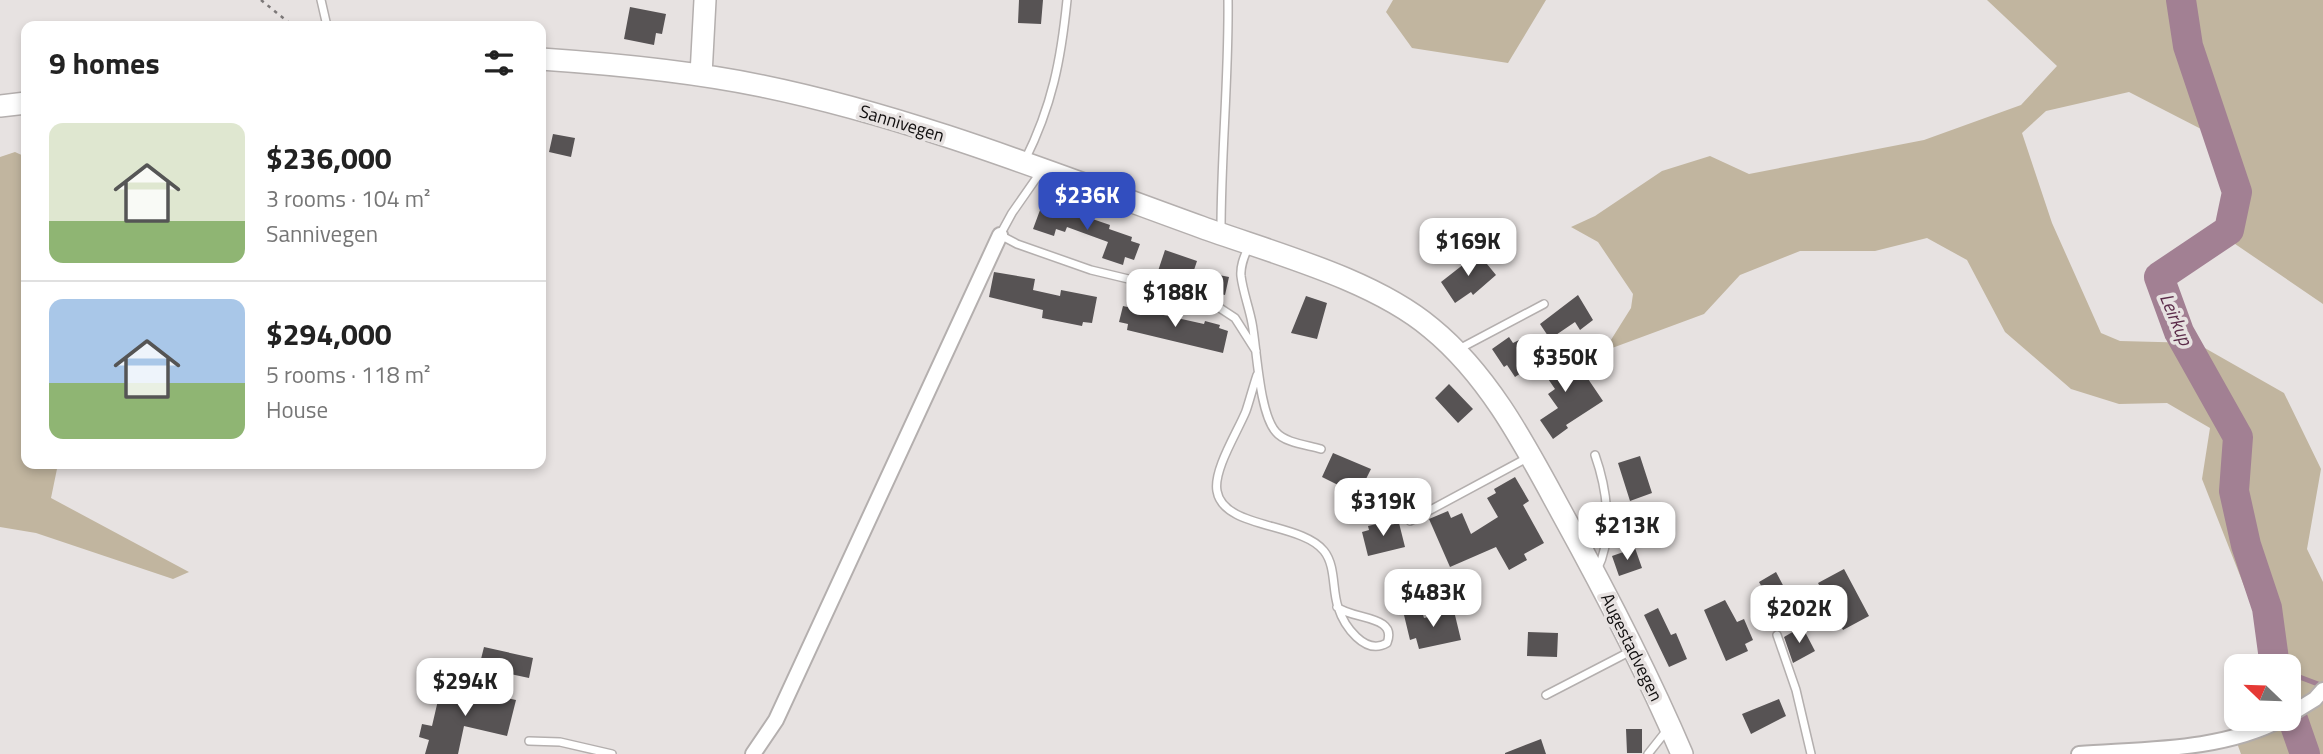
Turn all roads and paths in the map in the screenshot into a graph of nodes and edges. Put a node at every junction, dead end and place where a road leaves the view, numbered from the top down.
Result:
1 (261, 0) edge
2 (321, 0) edge
3 (705, 0) edge
4 (1067, 0) edge
5 (1228, 0) edge
6 (287, 21) edge
7 (326, 21) edge
8 (546, 60) edge
9 (701, 75) junction
10 (21, 104) edge
11 (0, 106) edge
12 (1033, 166) junction
13 (1221, 234) junction
14 (1000, 235) junction
15 (1250, 244) junction
16 (1544, 304) dead end
17 (1256, 351) junction
18 (1456, 351) junction
19 (1257, 375) junction
20 (1321, 449) dead end
21 (1595, 455) dead end
22 (1531, 456) junction
23 (1410, 521) dead end
24 (1595, 574) junction
25 (1338, 607) junction
26 (1777, 635) dead end
27 (1635, 649) junction
28 (2319, 694) edge
29 (1546, 695) dead end
30 (2301, 707) edge
31 (2323, 713) edge
32 (1670, 727) junction
33 (2249, 732) edge
34 (529, 741) dead end
35 (2169, 750) edge
36 (612, 754) edge
37 (753, 754) edge
38 (1648, 754) edge
39 (1682, 754) edge
40 (1811, 754) edge
41 (2079, 754) edge

1 - 6 path
2 - 7 lane
3 - 9 main road
4 - 12 lane
5 - 13 lane
8 - 9 main road, Sannivegen
9 - 12 main road, Sannivegen
10 - 11 main road
12 - 13 main road, Sannivegen
12 - 14 lane
13 - 15 main road, Sannivegen
14 - 17 lane
14 - 37 street
15 - 17 lane
15 - 18 main road, Augestadvegen
16 - 18 lane
17 - 19 lane
18 - 22 main road, Augestadvegen
19 - 20 lane
19 - 25 lane
21 - 24 lane
22 - 23 lane
22 - 24 main road, Augestadvegen
24 - 27 main road, Augestadvegen
25 - 25 lane
26 - 40 lane
27 - 29 lane
27 - 32 main road, Augestadvegen
28 - 30 street
28 - 31 street
32 - 38 lane
32 - 39 main road, Augestadvegen
33 - 35 street
34 - 36 lane
35 - 41 street

